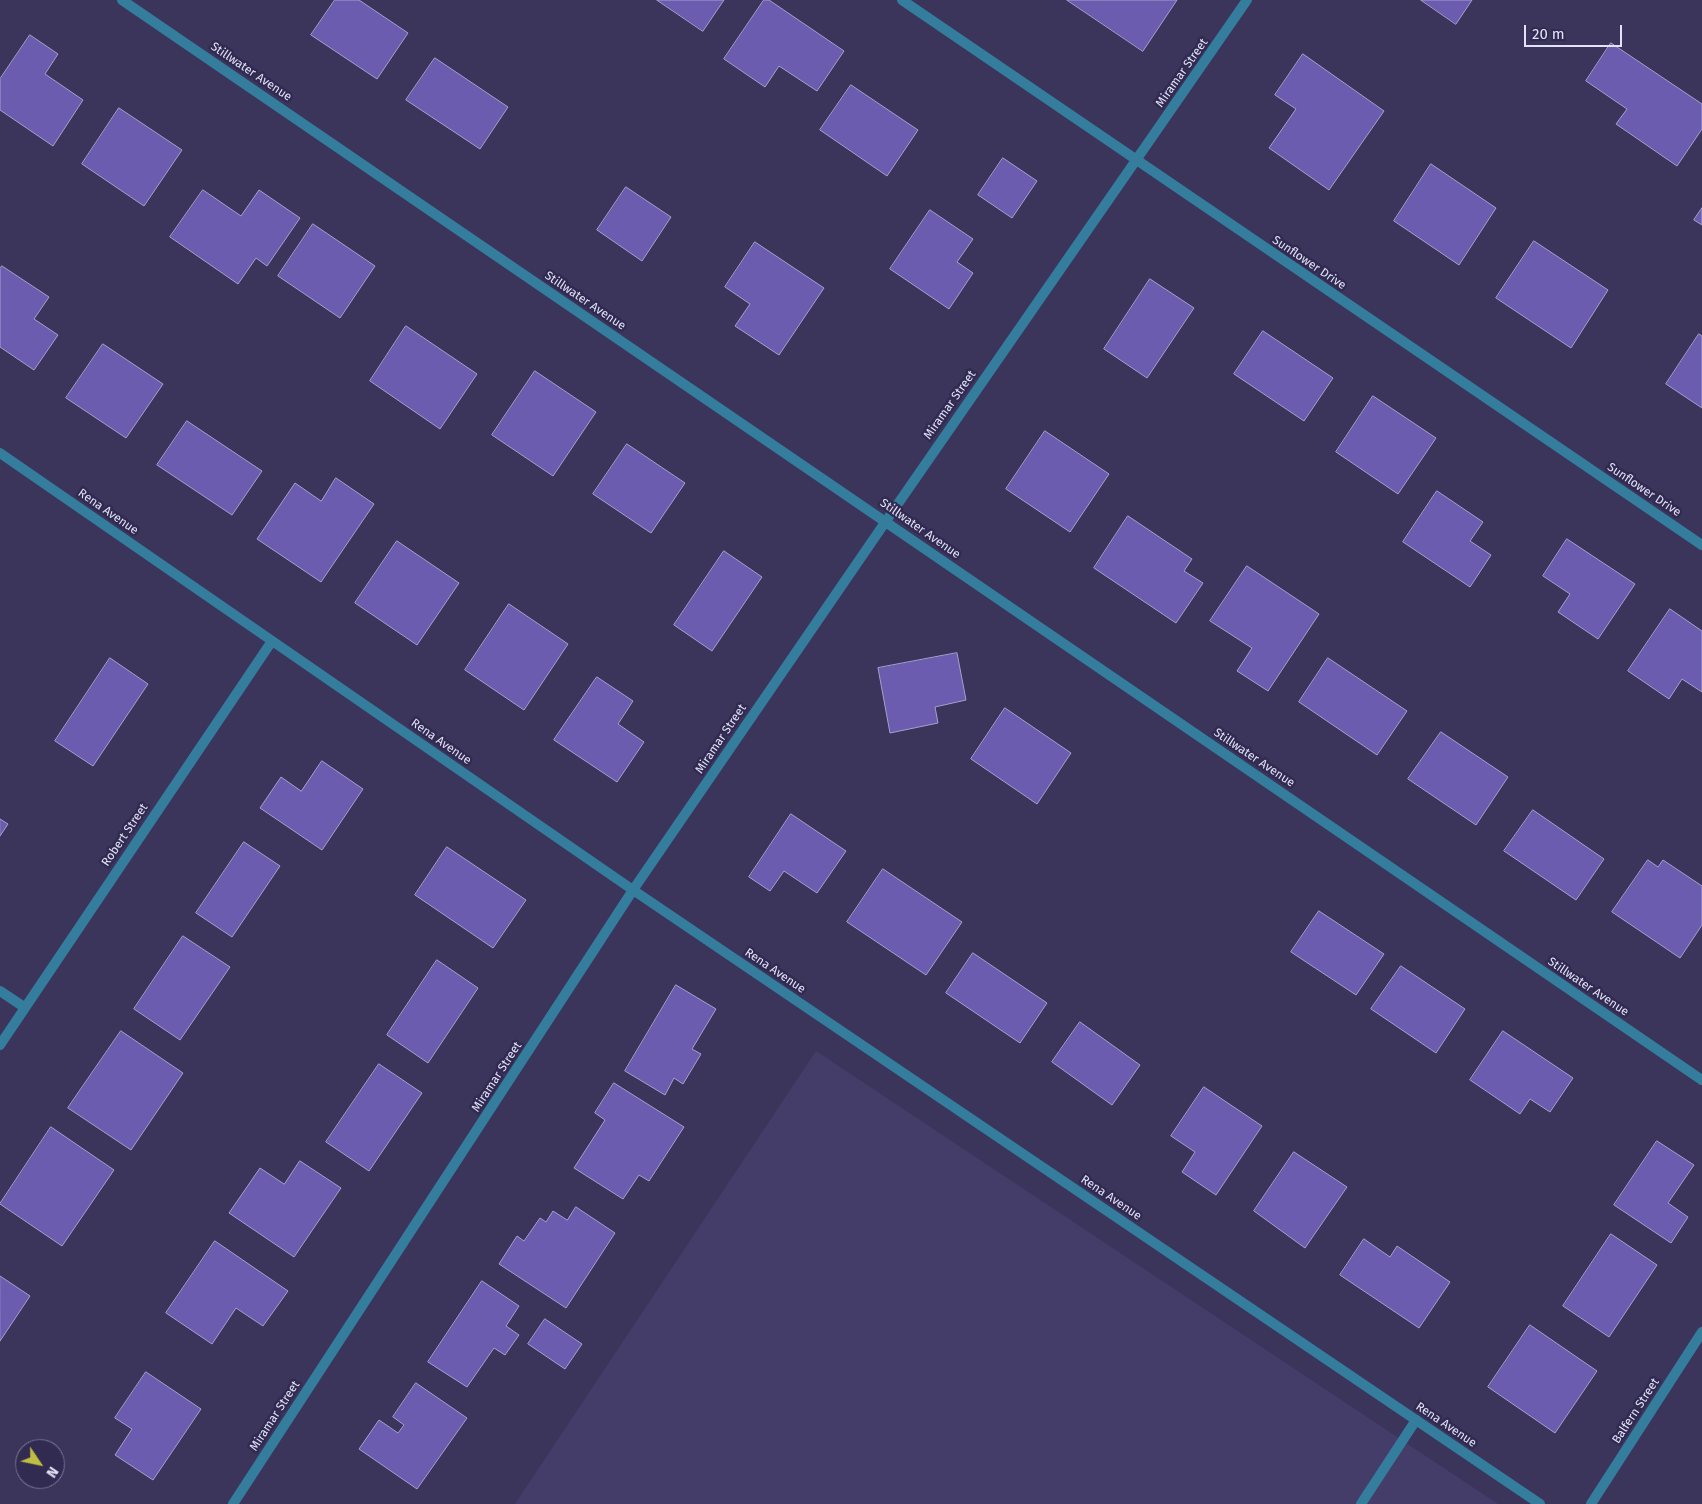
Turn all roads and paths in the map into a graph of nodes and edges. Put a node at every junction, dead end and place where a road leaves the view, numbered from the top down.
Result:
1 (122, 0) edge
2 (902, 0) edge
3 (1247, 0) edge
4 (1136, 160) junction
5 (0, 453) edge
6 (886, 521) junction
7 (1702, 545) edge
8 (272, 640) junction
9 (634, 890) junction
10 (0, 990) edge
11 (24, 1007) junction
12 (0, 1045) edge
13 (1702, 1080) edge
14 (1702, 1332) edge
15 (1416, 1420) junction
16 (232, 1504) edge
17 (1361, 1504) edge
18 (1540, 1504) edge
19 (1591, 1504) edge

1 - 6 street, Stillwater Avenue
2 - 4 street, Sunflower Drive
3 - 4 street, Miramar Street
4 - 6 street, Miramar Street
4 - 7 street, Sunflower Drive
5 - 8 street, Rena Avenue
6 - 9 street, Miramar Street
6 - 13 street, Stillwater Avenue
8 - 9 street, Rena Avenue
8 - 11 street, Robert Street
9 - 15 street, Rena Avenue
9 - 16 street, Miramar Street
10 - 11 street
11 - 12 street, Robert Street
14 - 19 street, Balfern Street
15 - 17 street
15 - 18 street, Rena Avenue

